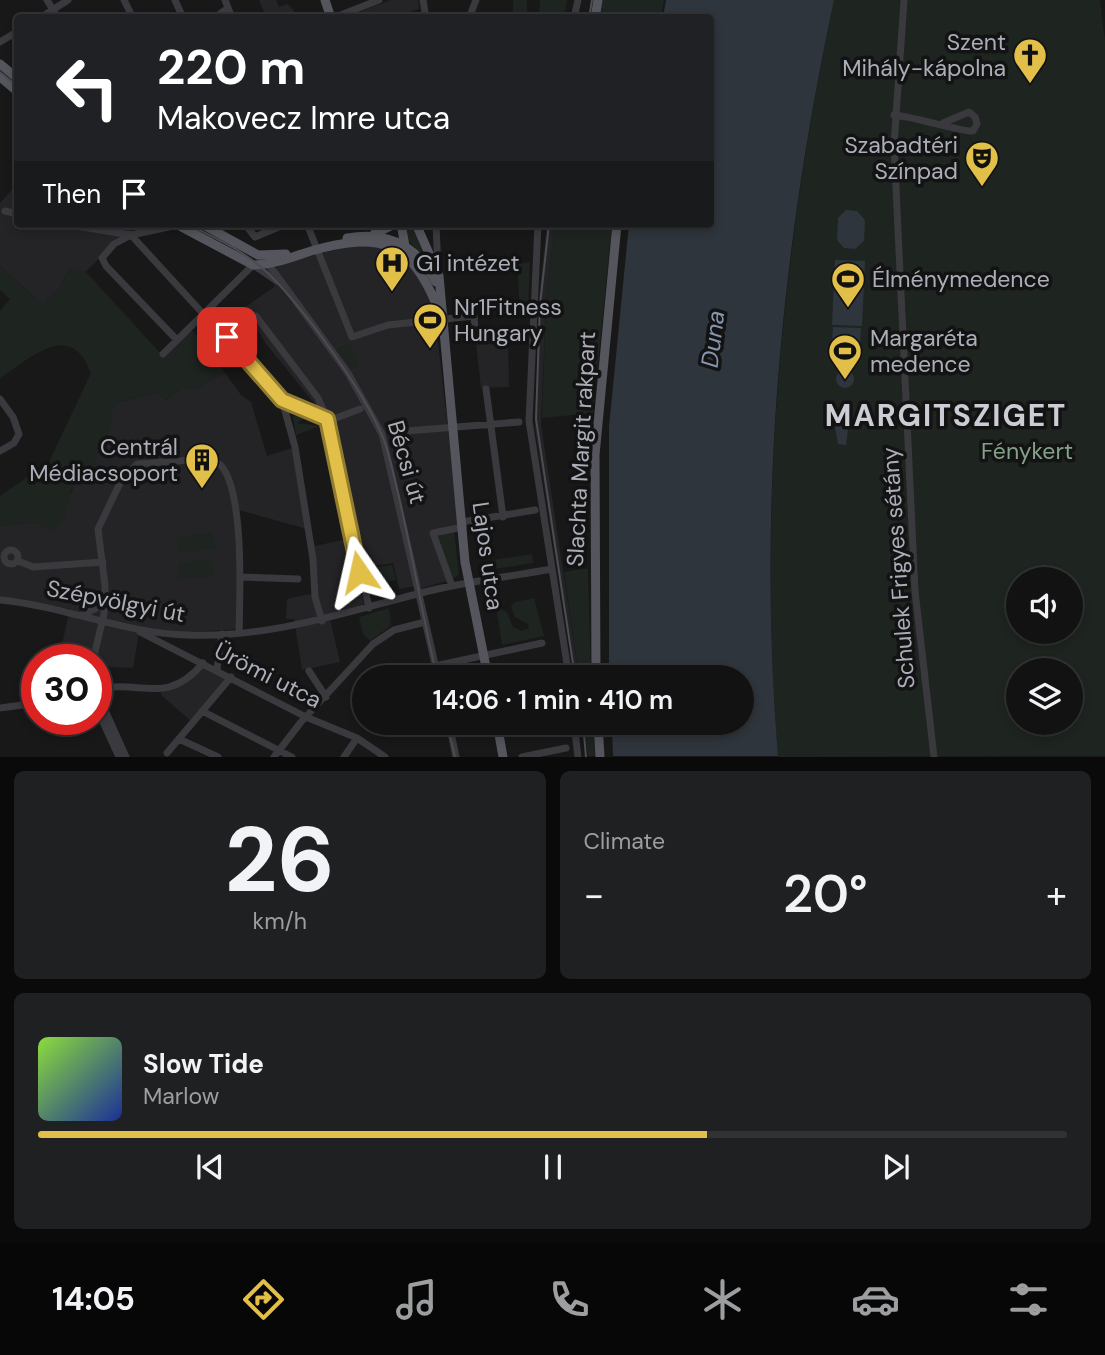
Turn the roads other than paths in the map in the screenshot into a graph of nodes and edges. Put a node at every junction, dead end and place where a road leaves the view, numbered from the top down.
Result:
1 (47, 0) edge
2 (68, 0) edge
3 (379, 0) edge
4 (904, 0) edge
5 (53, 10) junction
6 (46, 14) edge
7 (56, 14) edge
8 (342, 14) edge
9 (0, 64) edge
10 (14, 76) edge
11 (0, 77) edge
12 (14, 89) edge
13 (894, 115) junction
14 (943, 123) dead end
15 (5, 211) dead end
16 (14, 213) edge
17 (88, 228) edge
18 (156, 228) edge
19 (183, 228) edge
20 (209, 228) edge
21 (248, 228) edge
22 (276, 228) edge
23 (308, 228) edge
24 (391, 228) edge
25 (401, 228) edge
26 (418, 228) edge
27 (436, 228) edge
28 (538, 228) edge
29 (617, 228) edge
30 (131, 235) junction
31 (371, 235) junction
32 (405, 244) junction
33 (315, 248) junction
34 (258, 255) junction
35 (411, 259) junction
36 (253, 265) junction
37 (272, 266) junction
38 (439, 276) junction
39 (280, 284) junction
40 (440, 297) junction
41 (205, 314) junction
42 (256, 316) dead end
43 (441, 317) junction
44 (506, 337) dead end
45 (177, 340) junction
46 (163, 354) dead end
47 (486, 389) dead end
48 (0, 399) edge
49 (282, 400) junction
50 (360, 409) dead end
51 (327, 419) junction
52 (519, 422) dead end
53 (492, 424) junction
54 (452, 427) junction
55 (406, 431) dead end
56 (0, 451) edge
57 (535, 510) dead end
58 (503, 516) junction
59 (462, 524) junction
60 (18, 561) dead end
61 (103, 562) junction
62 (552, 569) junction
63 (240, 577) junction
64 (298, 579) dead end
65 (469, 583) junction
66 (452, 586) junction
67 (419, 593) junction
68 (104, 597) junction
69 (0, 600) edge
70 (369, 608) junction
71 (82, 615) junction
72 (103, 619) junction
73 (322, 621) junction
74 (425, 622) junction
75 (130, 626) junction
76 (239, 633) junction
77 (166, 634) junction
78 (222, 634) junction
79 (542, 643) dead end
80 (97, 644) edge
81 (170, 646) junction
82 (483, 654) junction
83 (203, 663) junction
84 (435, 665) edge
85 (439, 665) edge
86 (485, 665) edge
87 (567, 665) edge
88 (596, 665) edge
89 (217, 669) junction
90 (309, 671) dead end
91 (231, 677) junction
92 (112, 687) edge
93 (326, 697) junction
94 (21, 705) edge
95 (0, 708) edge
96 (202, 712) junction
97 (306, 717) junction
98 (112, 733) edge
99 (111, 735) edge
100 (451, 735) edge
101 (499, 735) edge
102 (575, 735) edge
103 (599, 735) edge
104 (357, 738) junction
105 (179, 739) junction
106 (566, 748) dead end
107 (119, 751) edge
108 (167, 753) dead end
109 (276, 753) edge
110 (127, 757) edge
111 (218, 757) edge
112 (292, 757) edge
113 (344, 757) edge
114 (385, 757) edge
115 (456, 757) edge
116 (503, 757) edge
117 (522, 757) edge
118 (578, 757) edge
119 (600, 757) edge
120 (934, 757) edge

1 - 5 street
2 - 5 street
3 - 8 street
4 - 13 street, Schulek Frigyes sétány
5 - 6 street
5 - 7 street
9 - 10 main road
11 - 12 main road
13 - 14 street
13 - 120 street, Schulek Frigyes sétány
15 - 16 street
17 - 30 street
18 - 30 street
19 - 36 main road, Bécsi út
20 - 34 main road, Bécsi út
21 - 22 street
23 - 33 street
24 - 31 main road
25 - 32 main road, Lajos utca
26 - 38 main road, Lajos utca
27 - 38 street, Lajos utca
28 - 62 street
29 - 88 main road, Slachta Margit rakpart
30 - 41 street
30 - 45 street
31 - 32 main road
31 - 33 main road
32 - 35 main road, Lajos utca
32 - 40 main road
33 - 34 main road
33 - 35 main road
33 - 37 main road
33 - 43 street
34 - 37 street, Bécsi út
35 - 43 main road, Lajos utca
36 - 37 main road
36 - 39 street, Bécsi út
36 - 41 street
37 - 39 street, Bécsi út
38 - 40 main road, Lajos utca
39 - 67 street, Bécsi út
40 - 43 main road, Lajos utca
41 - 45 street
41 - 49 street
42 - 51 street
43 - 44 street
43 - 54 main road, Lajos utca
45 - 46 street
47 - 53 street
48 - 56 street
49 - 51 street
49 - 73 street
50 - 51 street
51 - 70 street
52 - 53 street
53 - 54 street
53 - 58 street
54 - 55 street
54 - 59 main road, Lajos utca
57 - 58 street
58 - 59 street
59 - 65 main road, Lajos utca
59 - 66 street
60 - 61 street
61 - 63 street
61 - 68 street
62 - 65 street, Szépvölgyi út
62 - 87 street
63 - 64 street
63 - 76 street
65 - 66 street, Szépvölgyi út
65 - 82 main road, Lajos utca
66 - 67 street, Szépvölgyi út
67 - 70 street, Szépvölgyi út
67 - 74 street, Bécsi út
68 - 71 street
68 - 72 street
69 - 71 street, Szépvölgyi út
70 - 73 street, Szépvölgyi út
71 - 72 street, Szépvölgyi út
72 - 75 street, Szépvölgyi út
72 - 80 street
73 - 76 street, Szépvölgyi út
74 - 84 street, Bécsi út
74 - 93 street
75 - 77 street, Szépvölgyi út
75 - 81 street, Ürömi utca
76 - 78 street, Szépvölgyi út
77 - 78 street, Szépvölgyi út
77 - 81 street
78 - 89 street
79 - 82 street
81 - 83 street, Ürömi utca
82 - 85 street
82 - 86 main road, Lajos utca
83 - 89 street, Ürömi utca
83 - 92 street
89 - 91 street, Ürömi utca
90 - 93 street
91 - 96 street
91 - 97 street, Ürömi utca
93 - 97 street
94 - 95 street
96 - 105 street
96 - 109 street
97 - 104 street, Ürömi utca
97 - 109 street
98 - 107 street
99 - 107 street
100 - 115 street
101 - 116 main road
102 - 118 street
103 - 119 main road
104 - 113 street
104 - 114 street, Ürömi utca
105 - 108 street
105 - 111 street
106 - 117 street
107 - 110 street
109 - 112 street

